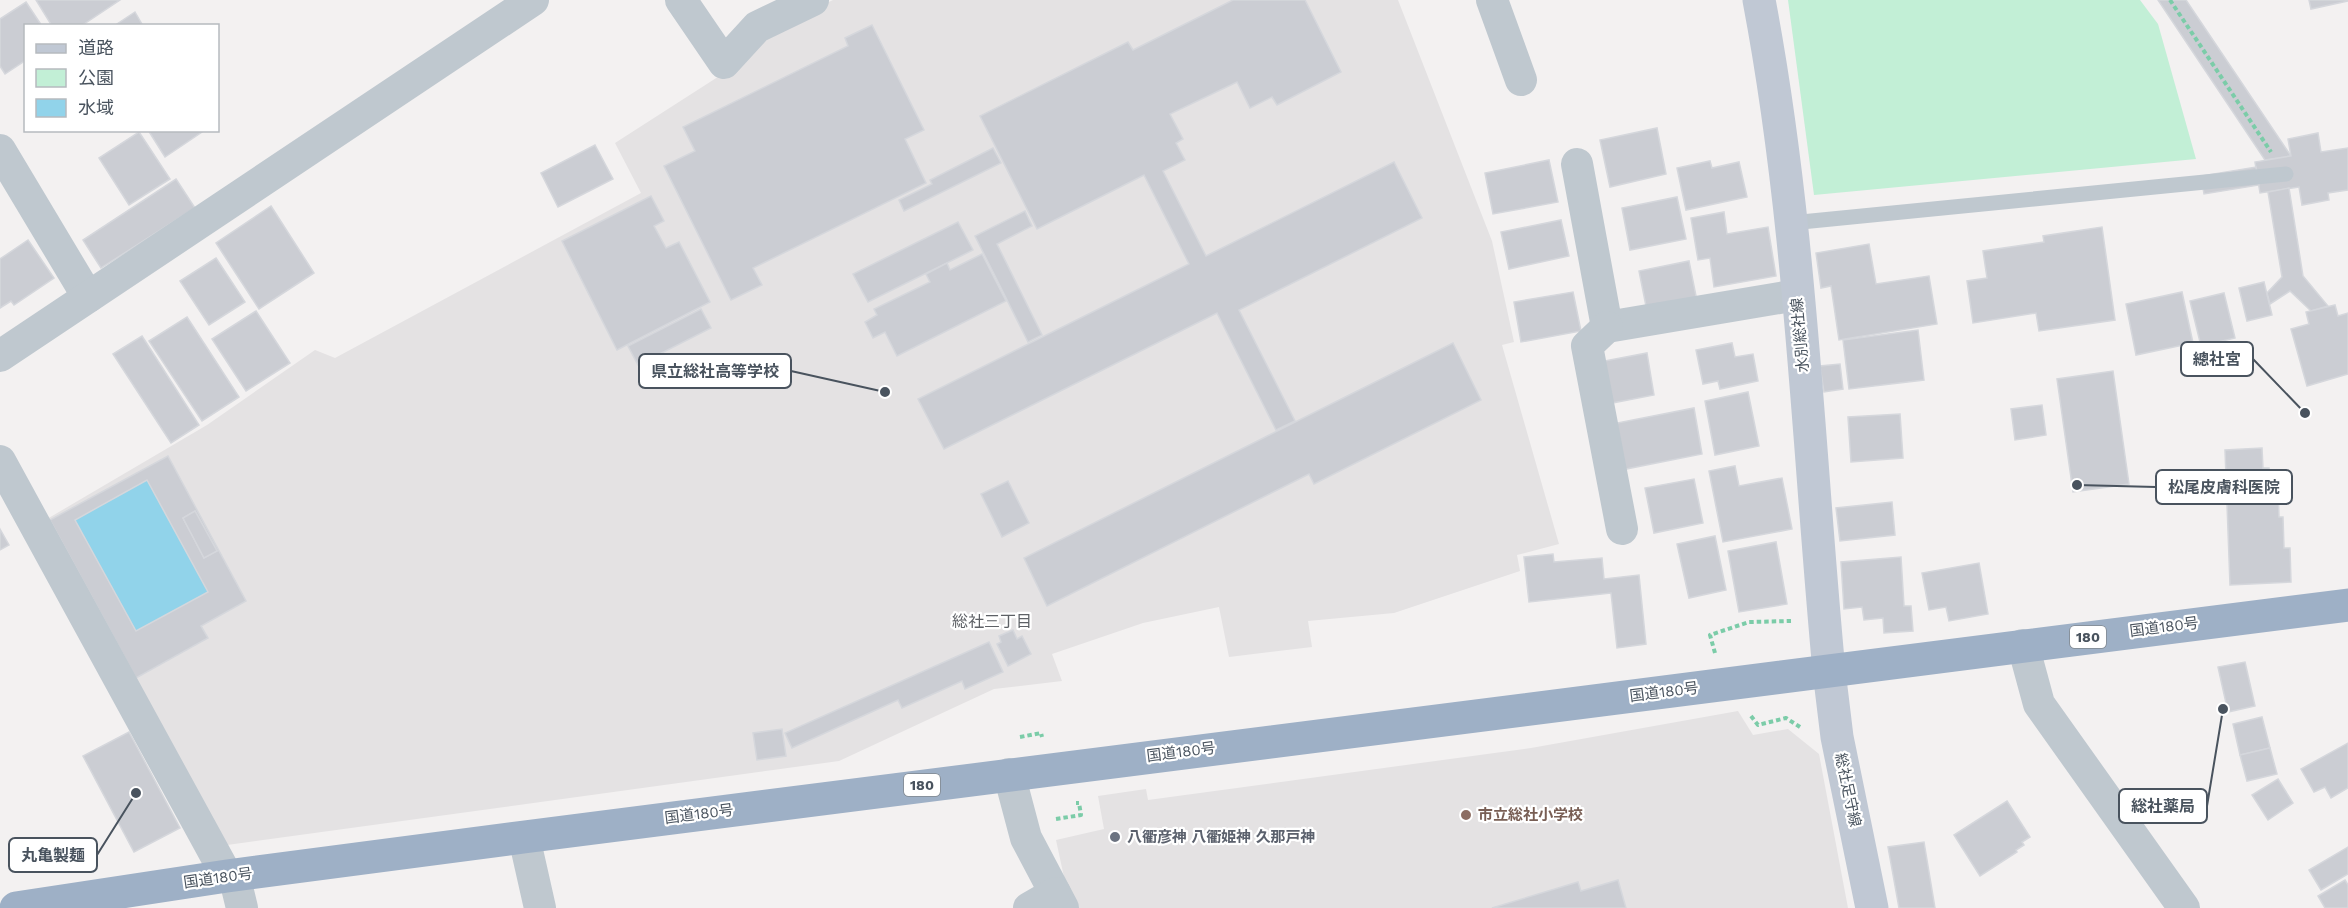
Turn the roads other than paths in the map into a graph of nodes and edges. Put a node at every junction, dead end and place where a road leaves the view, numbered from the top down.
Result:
1 (533, 0) edge
2 (681, 0) edge
3 (813, 0) edge
4 (1492, 0) edge
5 (1759, 0) edge
6 (1521, 80) dead end
7 (0, 150) edge
8 (1577, 164) dead end
9 (2286, 174) road end
10 (1791, 223) junction
11 (1797, 295) junction
12 (88, 297) junction
13 (1607, 327) junction
14 (0, 356) edge
15 (0, 461) edge
16 (1622, 529) dead end
17 (2348, 605) edge
18 (2023, 645) junction
19 (1829, 671) junction
20 (1009, 774) junction
21 (524, 837) junction
22 (230, 876) junction
23 (72, 903) edge
24 (1049, 903) edge
25 (16, 908) edge
26 (242, 908) edge
27 (540, 908) edge
28 (1872, 908) edge
29 (2184, 908) edge

1 - 12 street
2 - 3 street
4 - 6 street
5 - 10 main road, 水別総社線
7 - 12 street
8 - 13 street
9 - 10 lane
10 - 11 main road, 水別総社線
11 - 13 street
11 - 19 main road, 水別総社線
12 - 14 street
13 - 16 street
15 - 22 street
17 - 18 highway, 国道180号 / 180
18 - 19 highway, 国道180号 / 180
18 - 29 street
19 - 20 highway, 国道180号 / 180
19 - 28 main road, 総社足守線
20 - 21 highway, 国道180号 / 180
20 - 24 street
21 - 22 highway, 国道180号 / 180
21 - 27 street
22 - 23 highway, 国道180号 / 180
22 - 26 street
23 - 25 highway, 国道180号 / 180

